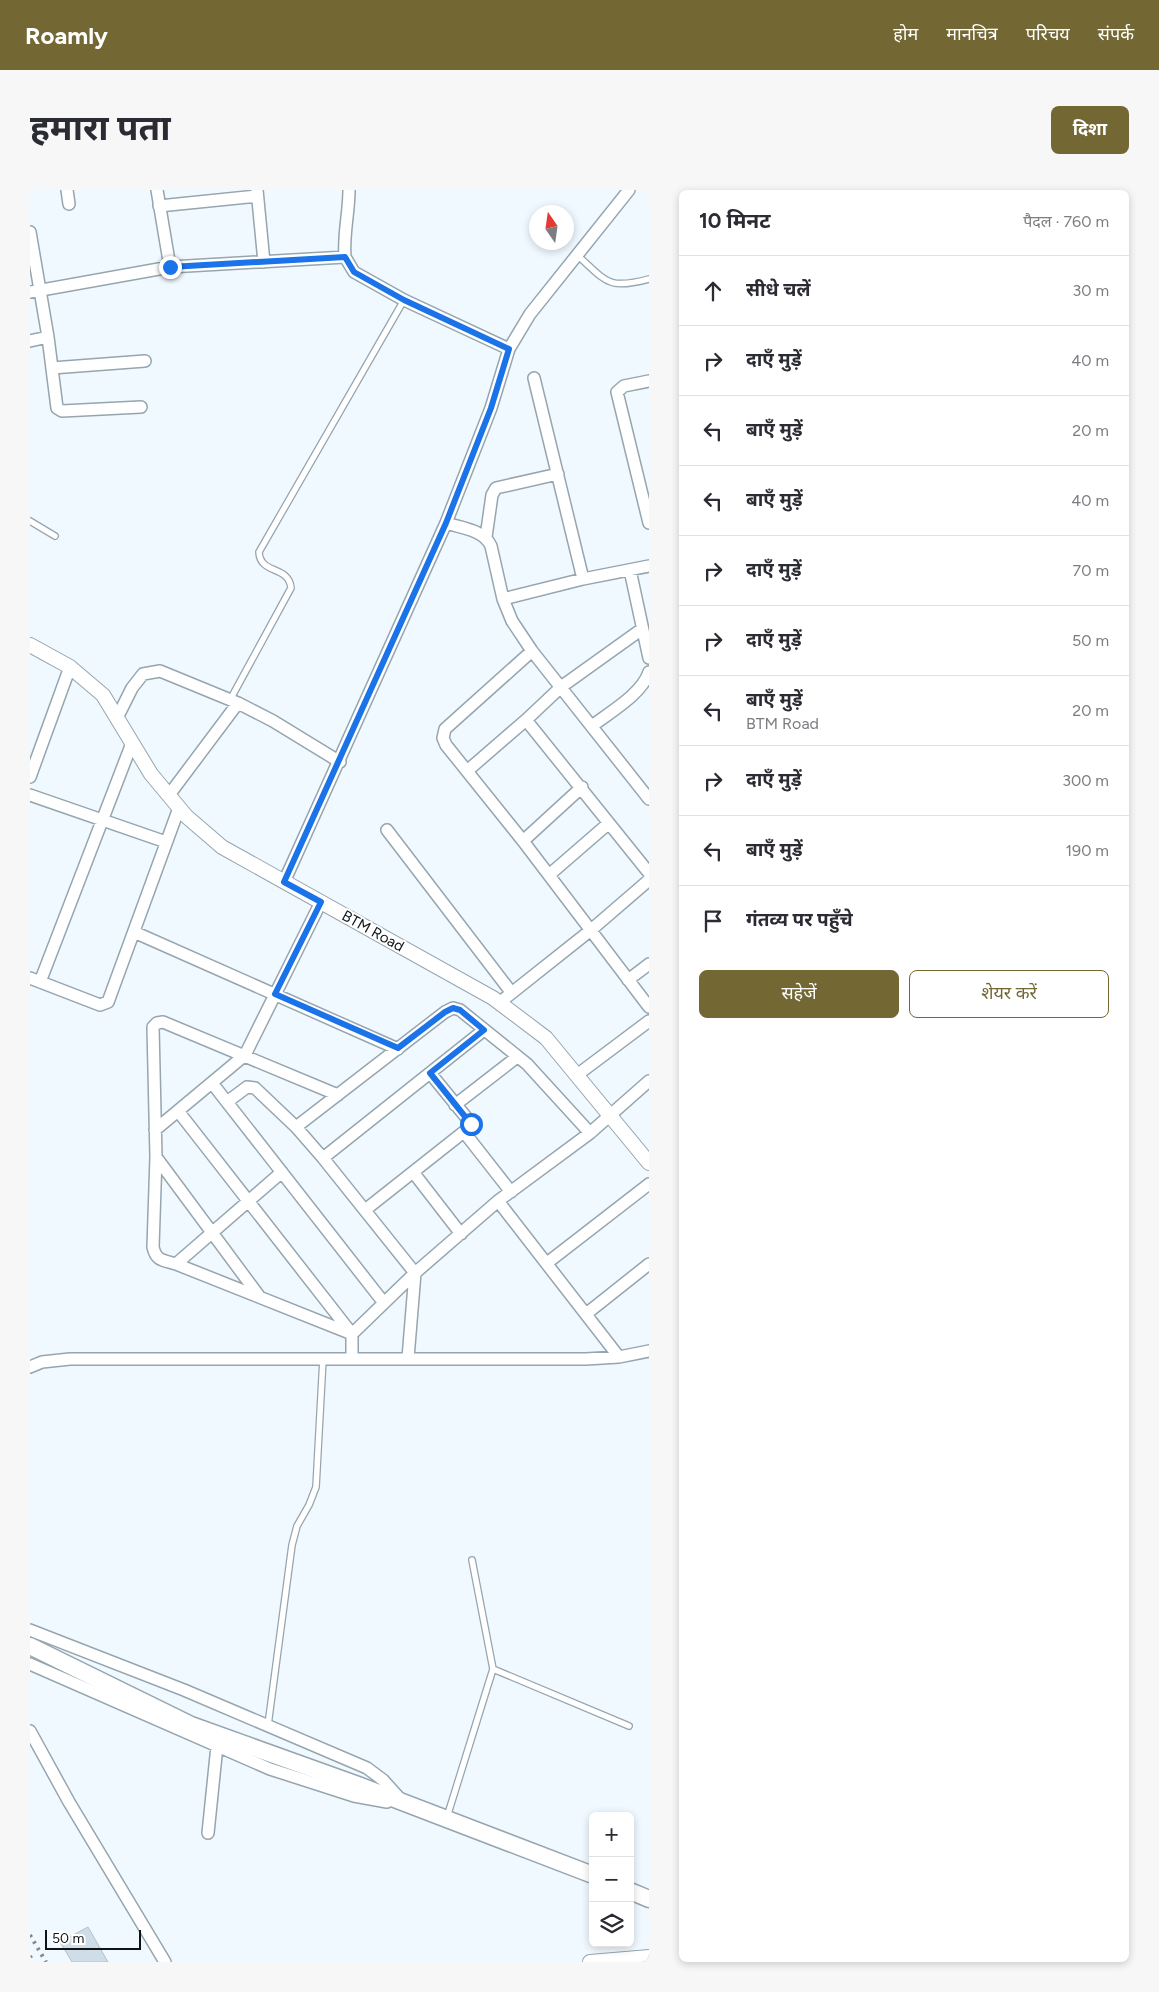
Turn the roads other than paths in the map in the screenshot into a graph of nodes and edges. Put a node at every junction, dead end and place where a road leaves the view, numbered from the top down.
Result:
1 (67, 190) edge
2 (156, 190) edge
3 (349, 190) edge
4 (629, 190) edge
5 (257, 193) edge
6 (69, 204) dead end
7 (159, 206) junction
8 (30, 232) edge
9 (577, 255) junction
10 (345, 257) junction
11 (264, 262) junction
12 (170, 267) junction
13 (649, 279) edge
14 (35, 291) edge
15 (404, 300) junction
16 (48, 337) junction
17 (30, 341) edge
18 (509, 349) junction
19 (145, 361) dead end
20 (52, 368) junction
21 (534, 378) dead end
22 (649, 381) edge
23 (141, 407) dead end
24 (558, 474) junction
25 (30, 521) edge
26 (446, 523) junction
27 (649, 523) edge
28 (55, 536) dead end
29 (486, 537) junction
30 (649, 566) edge
31 (630, 570) junction
32 (583, 579) junction
33 (503, 599) junction
34 (642, 629) junction
35 (30, 645) edge
36 (532, 651) junction
37 (649, 658) edge
38 (70, 667) junction
39 (649, 672) edge
40 (561, 687) junction
41 (234, 701) junction
42 (117, 718) junction
43 (526, 720) junction
44 (592, 726) junction
45 (132, 743) junction
46 (340, 762) junction
47 (467, 771) junction
48 (30, 777) edge
49 (582, 787) junction
50 (30, 794) edge
51 (169, 795) junction
52 (649, 799) edge
53 (179, 808) junction
54 (103, 820) junction
55 (609, 823) junction
56 (387, 830) dead end
57 (523, 840) junction
58 (166, 842) junction
59 (649, 873) edge
60 (549, 875) junction
61 (649, 880) edge
62 (284, 882) junction
63 (321, 902) junction
64 (591, 930) junction
65 (134, 932) junction
66 (649, 964) edge
67 (35, 980) edge
68 (628, 980) junction
69 (511, 992) junction
70 (275, 994) junction
71 (499, 1003) junction
72 (649, 1007) edge
73 (649, 1021) edge
74 (484, 1030) junction
75 (398, 1048) junction
76 (245, 1055) junction
77 (517, 1057) junction
78 (430, 1073) junction
79 (577, 1075) junction
80 (649, 1081) edge
81 (212, 1083) junction
82 (338, 1095) junction
83 (227, 1102) junction
84 (456, 1105) junction
85 (178, 1111) junction
86 (610, 1115) junction
87 (296, 1127) junction
88 (155, 1130) junction
89 (464, 1132) junction
90 (590, 1133) junction
91 (156, 1157) junction
92 (324, 1158) junction
93 (649, 1163) edge
94 (282, 1172) junction
95 (413, 1172) junction
96 (649, 1184) edge
97 (511, 1192) junction
98 (248, 1201) junction
99 (498, 1201) junction
100 (365, 1210) junction
101 (212, 1233) junction
102 (461, 1234) junction
103 (176, 1264) junction
104 (547, 1264) junction
105 (649, 1264) edge
106 (415, 1273) junction
107 (259, 1297) junction
108 (384, 1303) junction
109 (586, 1314) junction
110 (352, 1334) junction
111 (649, 1351) edge
112 (619, 1356) junction
113 (352, 1358) junction
114 (408, 1358) junction
115 (323, 1359) junction
116 (30, 1367) edge
117 (472, 1560) dead end
118 (30, 1630) edge
119 (30, 1646) edge
120 (30, 1664) edge
121 (493, 1669) junction
122 (268, 1724) junction
123 (629, 1726) dead end
124 (30, 1730) edge
125 (217, 1746) junction
126 (404, 1803) junction
127 (447, 1819) junction
128 (208, 1833) dead end
129 (589, 1873) edge
130 (634, 1893) edge
131 (649, 1899) edge
132 (649, 1958) edge
133 (164, 1962) edge
134 (590, 1962) edge

1 - 6 street
2 - 7 street
3 - 10 street
4 - 9 street
5 - 7 street
5 - 11 street
7 - 12 street
8 - 14 street
9 - 13 lane
9 - 18 street
10 - 11 street
10 - 15 street
11 - 12 street
12 - 14 street
14 - 16 street
15 - 18 street
15 - 41 lane
16 - 17 street
16 - 20 street
18 - 26 street
19 - 20 street
20 - 23 street
21 - 24 street
22 - 27 street
24 - 29 street
24 - 32 street
25 - 28 lane
26 - 29 street
26 - 46 street
29 - 33 street
30 - 31 street
31 - 32 street
31 - 34 street
32 - 33 street
33 - 36 street
34 - 37 street
34 - 40 street
35 - 38 street, BTM Road
36 - 40 street
36 - 47 street
38 - 42 street, BTM Road
38 - 48 street
39 - 44 street
40 - 43 street
40 - 44 street
41 - 42 street
41 - 46 street
41 - 51 street
42 - 45 street, BTM Road
43 - 47 street
43 - 49 street
44 - 52 street
45 - 51 street, BTM Road
45 - 54 street
46 - 62 street
47 - 57 street
49 - 55 street
49 - 57 street
50 - 54 street
51 - 53 street, BTM Road
53 - 58 street
53 - 62 street, BTM Road
54 - 58 street
54 - 67 street
55 - 59 street
55 - 60 street
56 - 69 street
57 - 60 street
58 - 65 street
60 - 64 street
61 - 64 street
62 - 63 street, BTM Road
63 - 70 street
63 - 71 street, BTM Road
64 - 68 street
64 - 69 street
65 - 67 street
65 - 70 street
66 - 68 street
68 - 72 street
69 - 71 street
70 - 75 street
70 - 76 street
71 - 79 street, BTM Road
73 - 79 street
74 - 75 street
74 - 77 street
74 - 78 street
75 - 82 street
76 - 81 street
76 - 82 street
76 - 88 street
77 - 84 street
77 - 90 street
78 - 84 street
78 - 92 street
79 - 86 street, BTM Road
80 - 86 street
81 - 83 street
81 - 85 street
82 - 87 street
83 - 87 street
83 - 94 street
84 - 89 street
85 - 88 street
85 - 98 street
86 - 90 street
86 - 93 street, BTM Road
87 - 92 street
88 - 91 street
89 - 95 street
89 - 97 street
90 - 97 street
91 - 101 street
91 - 103 street
92 - 100 street
94 - 98 street
94 - 108 street
95 - 100 street
95 - 102 street
96 - 104 street
97 - 99 street
98 - 101 street
98 - 110 street
99 - 102 street
99 - 104 street
100 - 106 street
101 - 103 street
101 - 107 street
102 - 106 street
103 - 107 street
104 - 109 street
105 - 109 street
106 - 108 street
106 - 114 street
107 - 110 street
108 - 110 street
109 - 112 street
110 - 113 street
111 - 112 street
112 - 114 street
113 - 114 street
113 - 115 street
115 - 116 street
115 - 122 lane
117 - 121 lane
118 - 122 street
119 - 126 main road
120 - 125 street
121 - 123 lane
121 - 127 lane
122 - 126 street
124 - 133 street
125 - 126 street
125 - 128 street
126 - 127 main road
127 - 129 main road
130 - 131 main road
132 - 134 street

